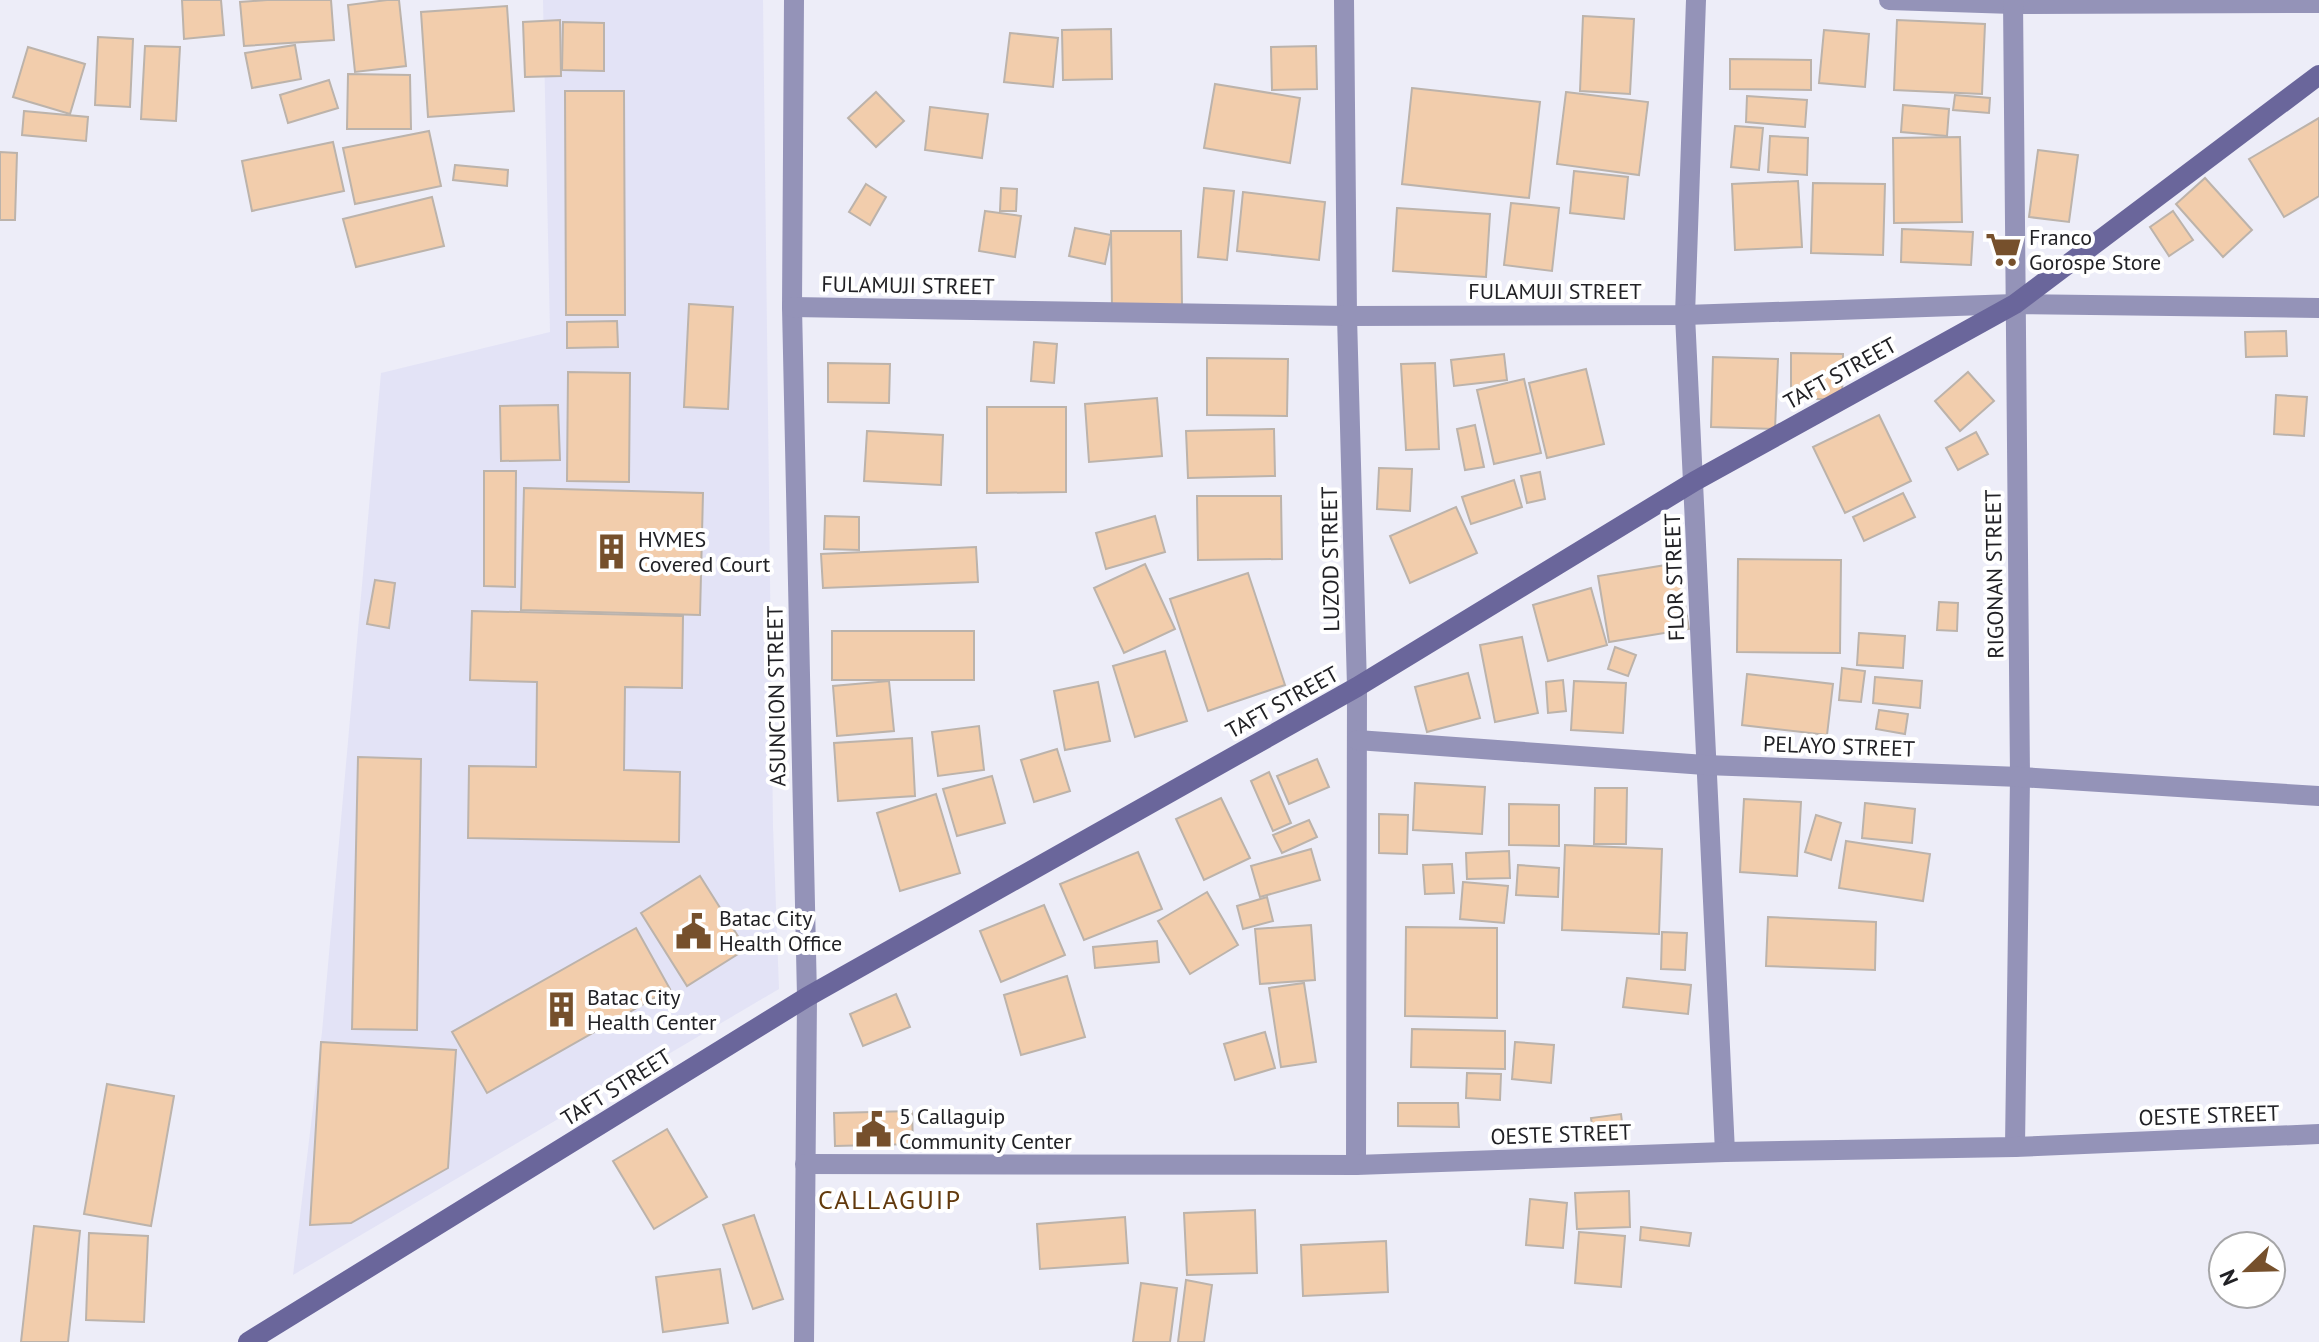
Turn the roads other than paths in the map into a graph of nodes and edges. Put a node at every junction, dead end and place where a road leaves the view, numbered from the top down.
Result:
1 (794, 0) edge
2 (1344, 0) edge
3 (1696, 0) edge
4 (1889, 0) edge
5 (2013, 2) edge
6 (2319, 3) edge
7 (2319, 75) edge
8 (2015, 304) junction
9 (792, 307) junction
10 (2319, 308) edge
11 (1685, 315) junction
12 (1347, 316) junction
13 (1695, 481) junction
14 (1357, 687) junction
15 (1357, 740) junction
16 (1705, 765) junction
17 (2020, 777) junction
18 (2319, 796) edge
19 (807, 997) junction
20 (2319, 1134) edge
21 (2015, 1147) junction
22 (1725, 1152) junction
23 (805, 1164) junction
24 (1356, 1165) junction
25 (248, 1342) edge
26 (804, 1342) edge

1 - 9 street, ASUNCION STREET
2 - 12 street, LUZOD STREET
3 - 11 street, FLOR STREET
4 - 5 street
5 - 6 street
5 - 8 street, RIGONAN STREET
7 - 8 street, TAFT STREET
8 - 10 street, FULAMUJI STREET
8 - 11 street, FULAMUJI STREET
8 - 13 street, TAFT STREET
8 - 17 street, RIGONAN STREET
9 - 12 street, FULAMUJI STREET
9 - 19 street, ASUNCION STREET
11 - 12 street, FULAMUJI STREET
11 - 13 street, FLOR STREET
12 - 14 street, LUZOD STREET
13 - 14 street, TAFT STREET
13 - 16 street, FLOR STREET
14 - 15 street, LUZOD STREET
14 - 19 street, TAFT STREET
15 - 16 street, PELAYO STREET
15 - 24 street, LUZOD STREET
16 - 17 street, PELAYO STREET
16 - 22 street, FLOR STREET
17 - 18 street, PELAYO STREET
17 - 21 street, RIGONAN STREET
19 - 23 street, ASUNCION STREET
19 - 25 street, TAFT STREET
20 - 21 street, OESTE STREET
21 - 22 street, OESTE STREET
22 - 24 street, OESTE STREET
23 - 24 street, OESTE STREET
23 - 26 street, ASUNCION STREET

